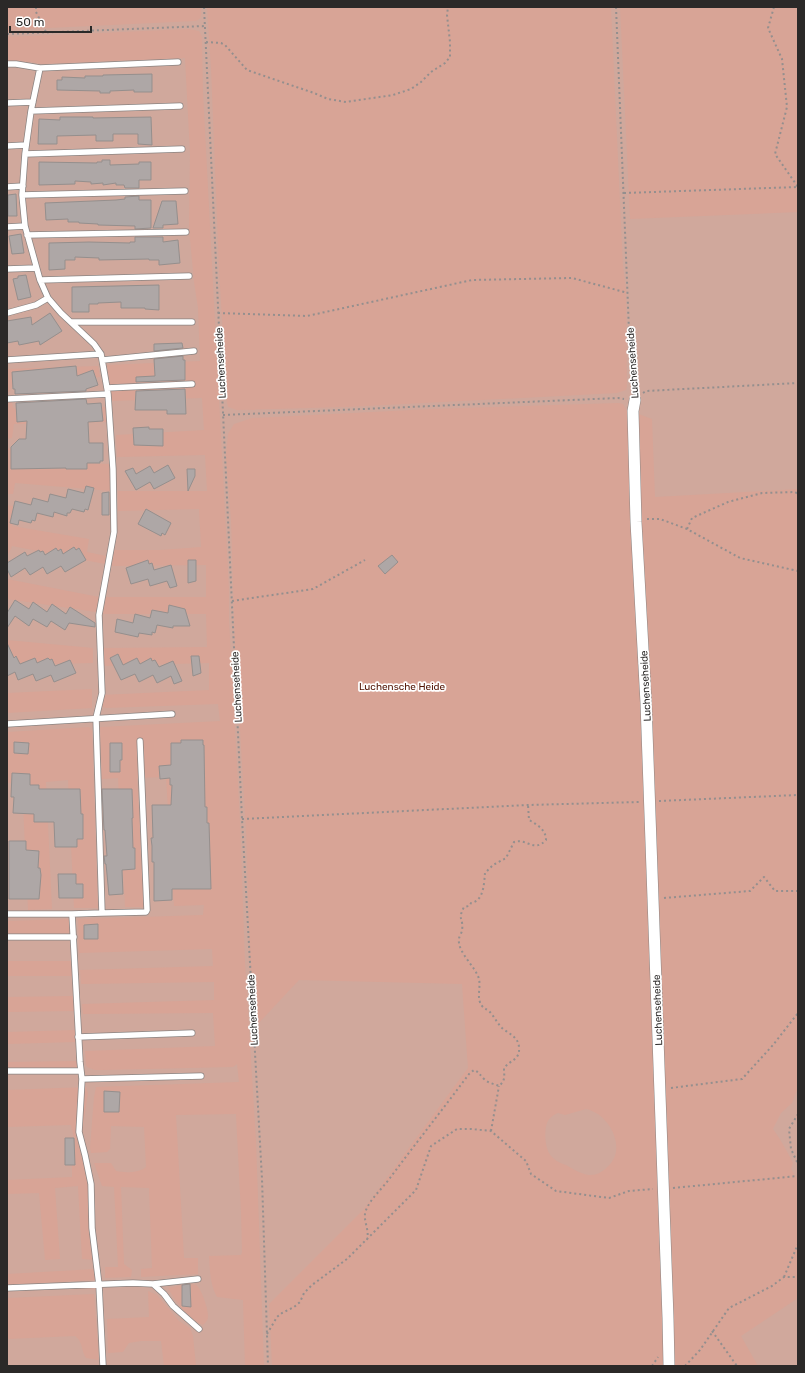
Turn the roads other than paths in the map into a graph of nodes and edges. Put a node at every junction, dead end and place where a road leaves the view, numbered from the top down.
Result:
1 (178, 62) dead end
2 (7, 64) edge
3 (40, 68) junction
4 (33, 102) junction
5 (7, 103) edge
6 (180, 106) dead end
7 (31, 111) junction
8 (26, 145) junction
9 (7, 146) edge
10 (182, 149) dead end
11 (25, 154) junction
12 (23, 186) junction
13 (7, 187) edge
14 (185, 192) dead end
15 (22, 195) junction
16 (25, 226) junction
17 (7, 227) edge
18 (186, 232) dead end
19 (27, 235) junction
20 (36, 268) junction
21 (7, 269) edge
22 (189, 276) dead end
23 (40, 280) junction
24 (48, 298) junction
25 (7, 313) edge
26 (71, 322) junction
27 (192, 322) dead end
28 (194, 351) dead end
29 (102, 357) junction
30 (7, 360) edge
31 (192, 384) dead end
32 (108, 391) junction
33 (7, 400) edge
34 (635, 400) road end
35 (172, 714) dead end
36 (96, 718) junction
37 (7, 724) edge
38 (140, 741) dead end
39 (102, 913) junction
40 (7, 914) edge
41 (72, 914) junction
42 (7, 937) edge
43 (74, 937) junction
44 (192, 1032) dead end
45 (78, 1038) junction
46 (81, 1071) junction
47 (7, 1072) edge
48 (201, 1076) dead end
49 (82, 1079) junction
50 (198, 1279) dead end
51 (99, 1284) junction
52 (153, 1284) junction
53 (7, 1288) edge
54 (199, 1329) dead end
55 (103, 1366) edge
56 (669, 1366) edge

1 - 3 lane
2 - 3 lane
3 - 4 lane
4 - 5 lane
4 - 7 lane
6 - 7 lane
7 - 8 lane
8 - 9 lane
8 - 11 lane
10 - 11 lane
11 - 12 lane
12 - 13 lane
12 - 15 lane
14 - 15 lane
15 - 16 lane
16 - 17 lane
16 - 19 lane
18 - 19 lane
19 - 20 lane
20 - 21 lane
20 - 23 lane
22 - 23 lane
23 - 24 lane
24 - 25 lane
24 - 26 lane
26 - 27 lane
26 - 29 lane
28 - 29 lane
29 - 30 lane
29 - 32 lane
31 - 32 lane
32 - 33 lane
32 - 36 lane
34 - 56 street, Luchenseheide
35 - 36 lane
36 - 37 lane
36 - 39 lane
38 - 39 lane
39 - 41 lane
40 - 41 lane
41 - 43 lane
42 - 43 lane
43 - 45 lane
44 - 45 lane
45 - 46 lane
46 - 47 lane
46 - 49 lane
48 - 49 lane
49 - 51 lane
50 - 52 lane
51 - 52 lane
51 - 53 lane
51 - 55 lane
52 - 54 lane

